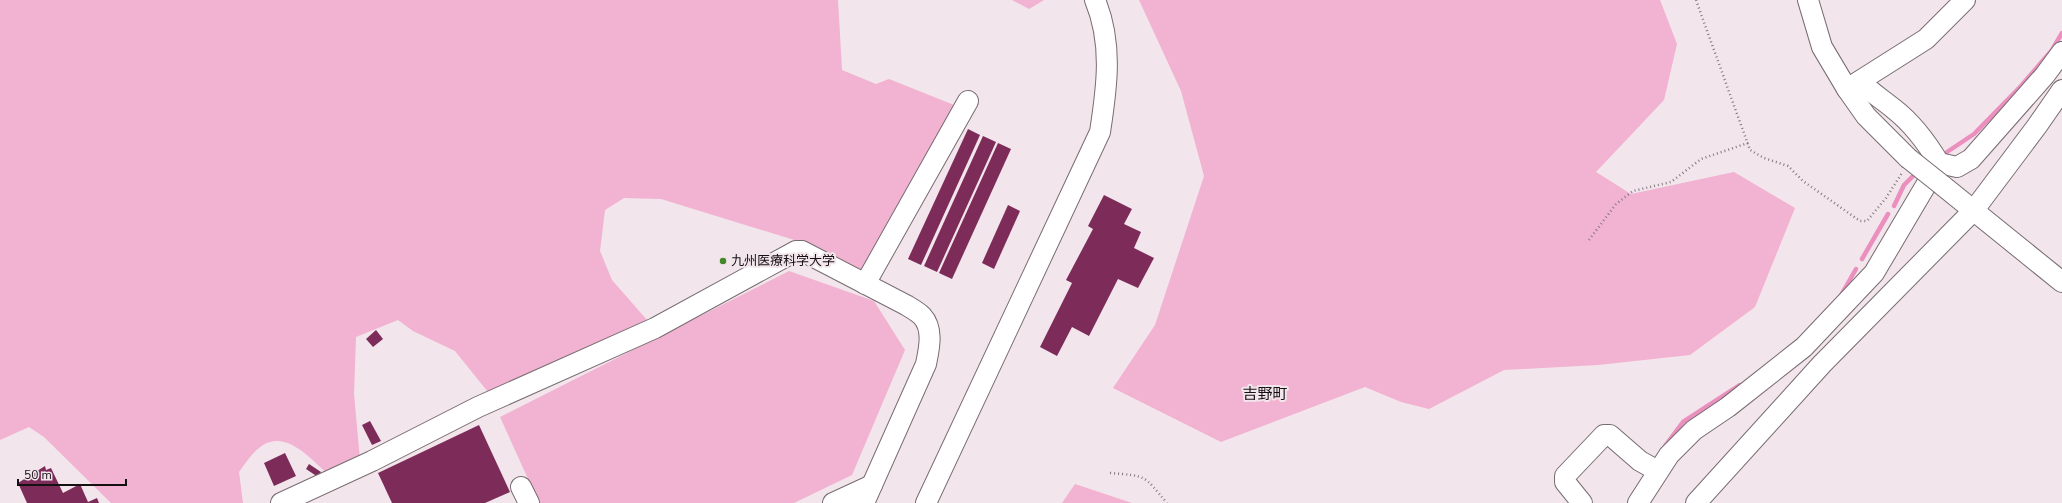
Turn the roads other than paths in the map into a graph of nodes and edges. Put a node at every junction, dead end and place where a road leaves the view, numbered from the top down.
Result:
1 (1095, 0) edge
2 (1808, 0) edge
3 (1965, 0) edge
4 (2062, 52) edge
5 (1853, 85) junction
6 (2062, 90) edge
7 (968, 101) dead end
8 (1939, 163) junction
9 (1974, 210) junction
10 (2062, 282) edge
11 (865, 284) junction
12 (1658, 471) junction
13 (868, 494) edge
14 (280, 503) edge
15 (833, 503) edge
16 (926, 503) edge
17 (1582, 503) edge
18 (1638, 503) edge
19 (1696, 503) edge

1 - 16 street
2 - 5 street
3 - 5 street
4 - 8 street
5 - 8 street
5 - 9 street, bridge
6 - 9 street
7 - 11 street
8 - 12 street
9 - 10 street
9 - 19 street
11 - 13 street
11 - 14 street
12 - 17 street
12 - 18 street
13 - 15 street

